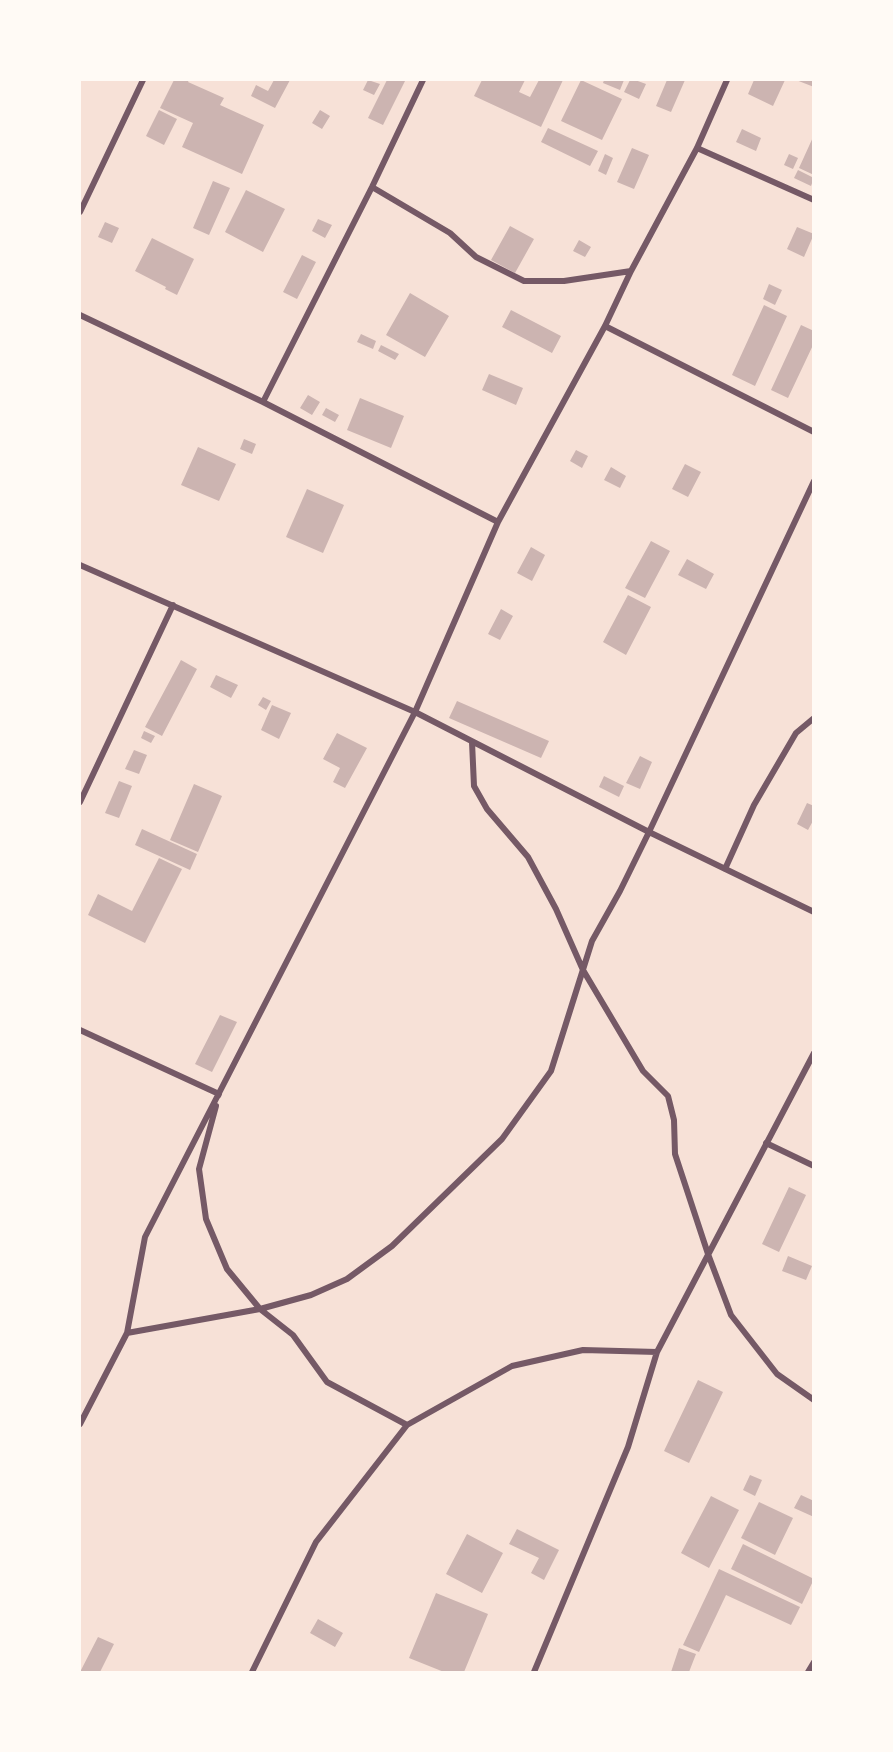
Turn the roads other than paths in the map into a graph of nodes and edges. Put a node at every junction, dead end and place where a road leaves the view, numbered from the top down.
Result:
1 (143, 80) edge
2 (423, 80) edge
3 (727, 80) edge
4 (697, 148) junction
5 (372, 188) junction
6 (813, 200) edge
7 (80, 212) edge
8 (631, 271) junction
9 (80, 315) edge
10 (605, 326) junction
11 (263, 402) junction
12 (813, 432) edge
13 (813, 481) edge
14 (498, 522) junction
15 (80, 565) edge
16 (173, 605) junction
17 (415, 712) junction
18 (813, 718) edge
19 (472, 742) junction
20 (80, 802) edge
21 (649, 832) junction
22 (725, 869) junction
23 (813, 912) edge
24 (583, 970) junction
25 (80, 1030) edge
26 (813, 1053) edge
27 (219, 1094) junction
28 (766, 1143) junction
29 (813, 1166) edge
30 (708, 1254) junction
31 (260, 1309) junction
32 (127, 1333) junction
33 (657, 1352) junction
34 (813, 1400) edge
35 (80, 1424) edge
36 (407, 1425) junction
37 (813, 1662) edge
38 (252, 1672) edge
39 (534, 1672) edge
40 (808, 1672) edge

1 - 7 street
2 - 5 street
3 - 4 street
4 - 6 street
4 - 8 street
5 - 8 street
5 - 11 street
8 - 10 street
9 - 11 street
10 - 12 street
10 - 14 street
11 - 14 street
13 - 21 street
14 - 17 street
15 - 16 street
16 - 17 street
16 - 20 street
17 - 19 street
17 - 27 street
18 - 22 street
19 - 21 street
19 - 24 street
21 - 22 street
21 - 24 street
22 - 23 street
24 - 30 street
24 - 31 street
25 - 27 street
26 - 28 street
27 - 31 street
27 - 32 street
28 - 29 street
28 - 30 street
30 - 33 street
30 - 34 street
31 - 32 street
31 - 36 street
32 - 35 street
33 - 36 street
33 - 39 street
36 - 38 street
37 - 40 street

